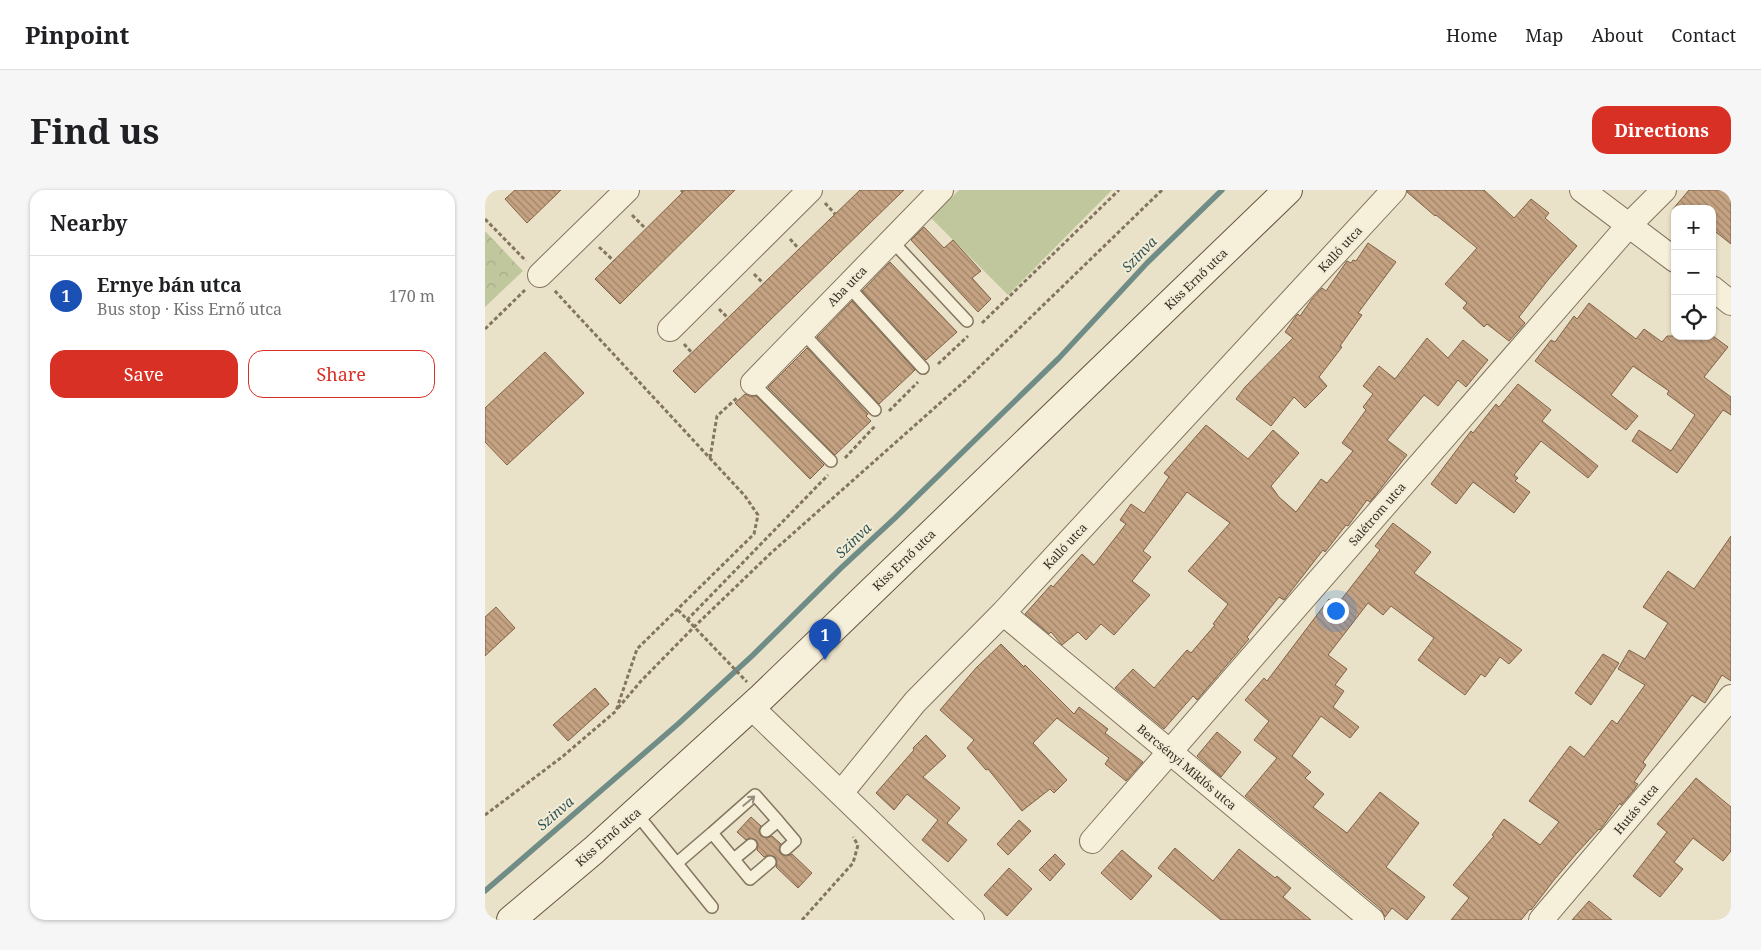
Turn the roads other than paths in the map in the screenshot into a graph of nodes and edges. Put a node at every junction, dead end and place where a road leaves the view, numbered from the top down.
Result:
1 (627, 190) edge
2 (810, 190) edge
3 (941, 190) edge
4 (1288, 190) edge
5 (1394, 190) edge
6 (1582, 190) edge
7 (1664, 190) edge
8 (1629, 225) junction
9 (892, 241) junction
10 (1671, 257) edge
11 (540, 276) road end
12 (848, 286) junction
13 (1716, 291) edge
14 (1731, 302) edge
15 (967, 321) dead end
16 (670, 329) dead end
17 (802, 332) junction
18 (923, 368) dead end
19 (753, 383) joint
20 (875, 410) dead end
21 (831, 467) road end
22 (1003, 613) junction
23 (1731, 697) edge
24 (751, 707) junction
25 (1170, 752) junction
26 (841, 794) junction
27 (635, 813) junction
28 (778, 821) junction
29 (766, 831) dead end
30 (712, 833) junction
31 (1092, 841) dead end
32 (751, 845) dead end
33 (786, 849) dead end
34 (734, 859) junction
35 (770, 862) dead end
36 (677, 864) junction
37 (712, 907) dead end
38 (511, 920) edge
39 (972, 920) edge
40 (1372, 920) edge
41 (1541, 920) edge

1 - 11 street
2 - 16 street
3 - 9 street, Aba utca
4 - 24 street, Kiss Ernő utca
5 - 22 street, Kalló utca
6 - 8 street
7 - 8 street, Salétrom utca
8 - 10 street
8 - 25 street, Salétrom utca
9 - 12 street, Aba utca
9 - 15 lane
12 - 17 street, Aba utca
12 - 18 lane
13 - 14 street
17 - 19 street, Aba utca
17 - 20 lane
19 - 21 lane
22 - 25 street, Bercsényi Miklós utca
22 - 26 street, Kalló utca
23 - 41 street, Hutás utca
24 - 26 street
24 - 27 street, Kiss Ernő utca
25 - 31 street, Salétrom utca
25 - 40 street, Bercsényi Miklós utca
26 - 39 street
27 - 36 lane
27 - 38 street, Kiss Ernő utca
28 - 29 lane
30 -> 28 lane
28 - 33 lane
30 - 34 lane
30 - 36 lane
32 - 34 lane
34 - 35 lane
36 - 37 lane

